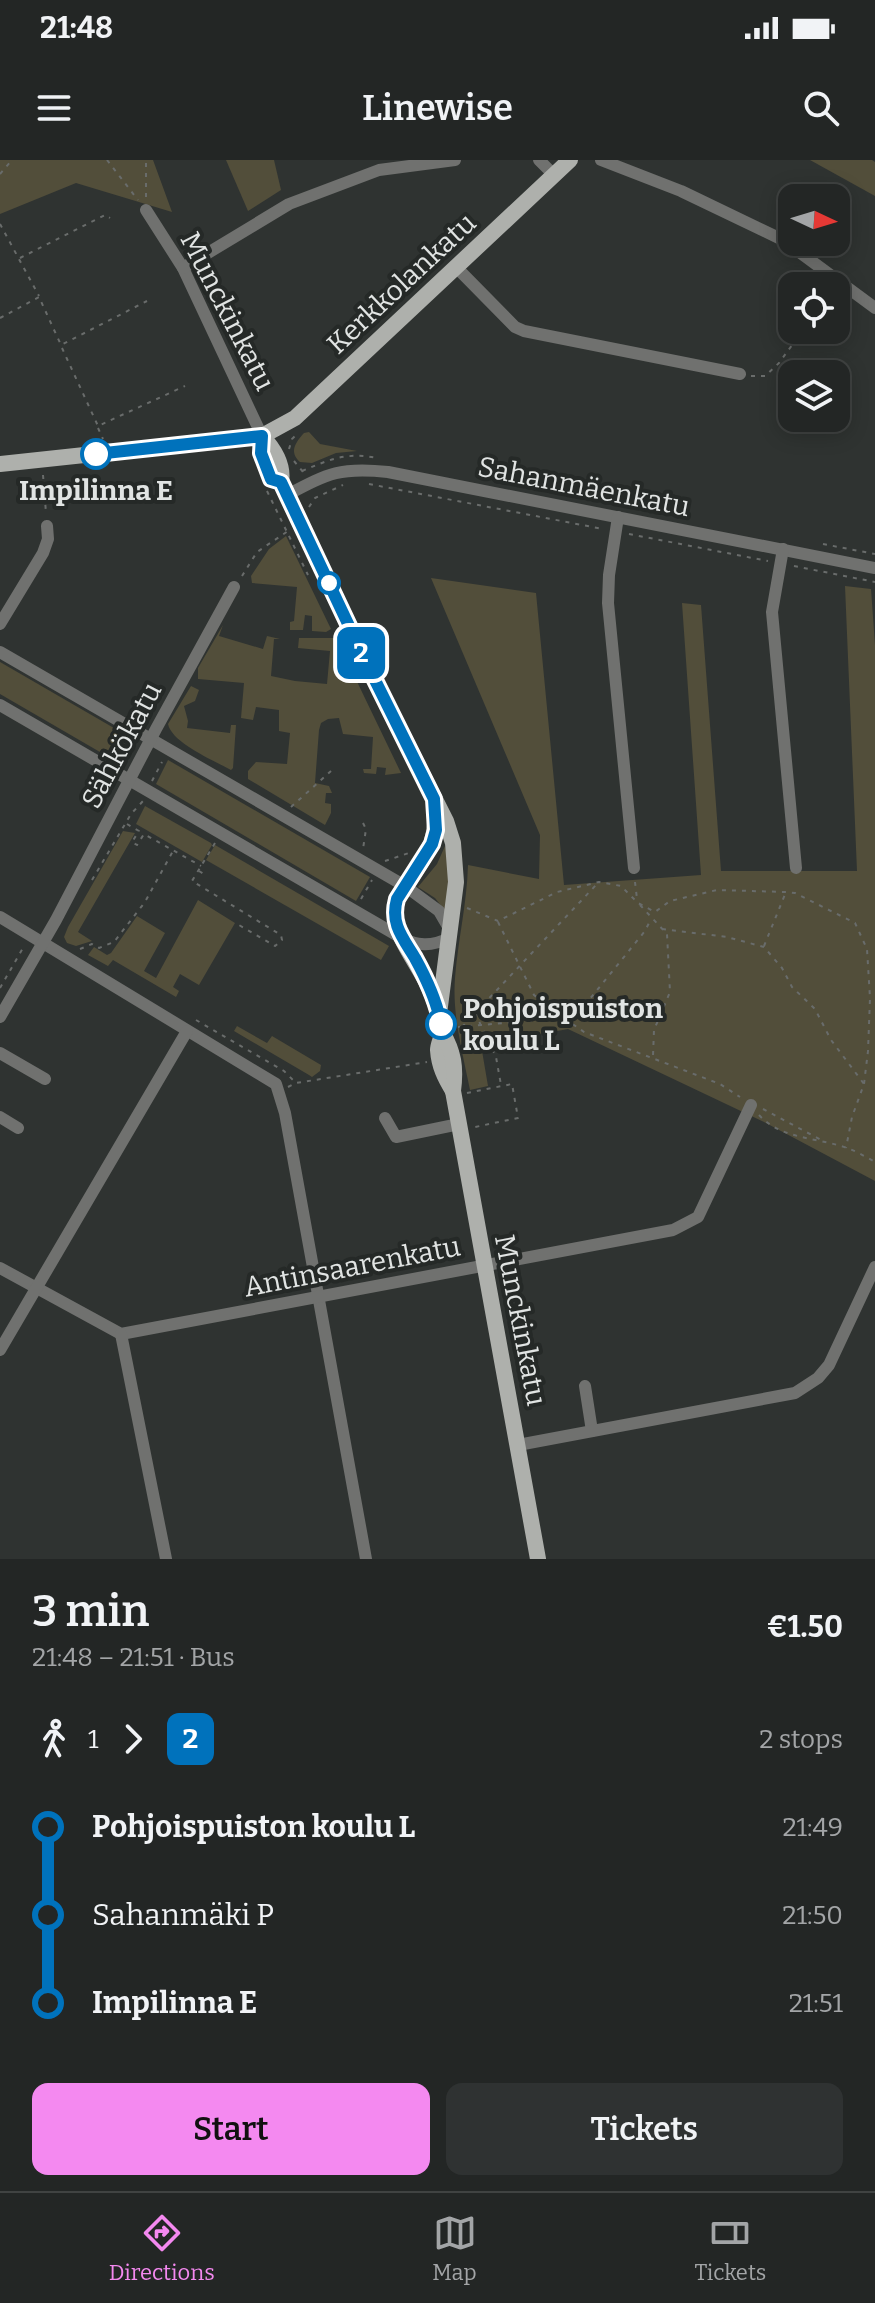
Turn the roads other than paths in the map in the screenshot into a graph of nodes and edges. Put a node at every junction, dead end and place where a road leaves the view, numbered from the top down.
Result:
1 (455, 160) edge
2 (539, 160) edge
3 (570, 160) edge
4 (601, 160) edge
5 (554, 175) junction
6 (146, 210) road end
7 (456, 267) junction
8 (183, 268) junction
9 (875, 308) edge
10 (740, 374) road end
11 (262, 436) junction
12 (0, 464) edge
13 (279, 490) junction
14 (618, 517) junction
15 (47, 526) road end
16 (783, 549) junction
17 (875, 568) edge
18 (234, 587) road end
19 (0, 624) edge
20 (0, 652) edge
21 (0, 705) edge
22 (151, 739) junction
23 (129, 780) junction
24 (434, 799) junction
25 (634, 868) road end
26 (796, 868) dead end
27 (405, 886) junction
28 (1, 919) edge
29 (449, 934) junction
30 (400, 937) junction
31 (42, 944) junction
32 (439, 1014) junction
33 (0, 1017) edge
34 (449, 1030) junction
35 (187, 1031) junction
36 (0, 1053) edge
37 (45, 1079) dead end
38 (460, 1092) junction
39 (751, 1105) road end
40 (0, 1117) edge
41 (385, 1118) dead end
42 (466, 1126) junction
43 (18, 1128) dead end
44 (484, 1266) junction
45 (875, 1267) edge
46 (0, 1268) edge
47 (36, 1289) junction
48 (319, 1297) junction
49 (121, 1334) junction
50 (0, 1350) edge
51 (585, 1386) dead end
52 (592, 1431) junction
53 (518, 1445) junction
54 (166, 1559) edge
55 (366, 1559) edge
56 (538, 1559) edge

1 - 8 street
2 - 5 street
3 - 5 main road, Kerkkolankatu
4 - 9 street
5 - 7 main road, Kerkkolankatu
6 - 8 street, Munckinkatu
7 - 10 street
7 - 11 main road, Kerkkolankatu
8 - 11 street, Munckinkatu
11 - 12 main road
11 - 13 main road, Munckinkatu
13 - 14 street, Sahanmäenkatu
13 - 24 main road, Munckinkatu
14 - 16 street, Sahanmäenkatu
14 - 25 street
15 - 19 street
16 - 17 street, Sahanmäenkatu
16 - 26 street
18 - 22 street, Sähkökatu
20 - 22 street
21 - 23 street
22 - 23 street, Sähkökatu
22 - 27 street
23 - 30 street
23 - 31 street, Sähkökatu
24 - 27 main road, Munckinkatu
24 - 29 main road, Munckinkatu
27 - 29 street
27 - 30 main road, Munckinkatu
28 - 31 street
29 - 30 street
29 - 32 main road, Munckinkatu
30 - 32 main road, Munckinkatu
31 - 33 street, Sähkökatu
31 - 35 street
32 - 34 main road, Munckinkatu
34 - 38 main road, Munckinkatu
34 - 38 main road, Munckinkatu
35 - 47 street
35 - 48 street
36 - 37 street
38 - 42 main road, Munckinkatu
39 - 44 street, Antinsaarenkatu
40 - 43 street
41 - 42 street
42 - 44 main road, Munckinkatu
44 - 48 street, Antinsaarenkatu
44 - 53 main road, Munckinkatu
45 - 52 street
46 - 47 street
47 - 49 street
47 - 50 street
48 - 49 street, Antinsaarenkatu
48 - 55 street
49 - 54 street
51 - 52 street
52 - 53 street
53 - 56 main road, Munckinkatu

